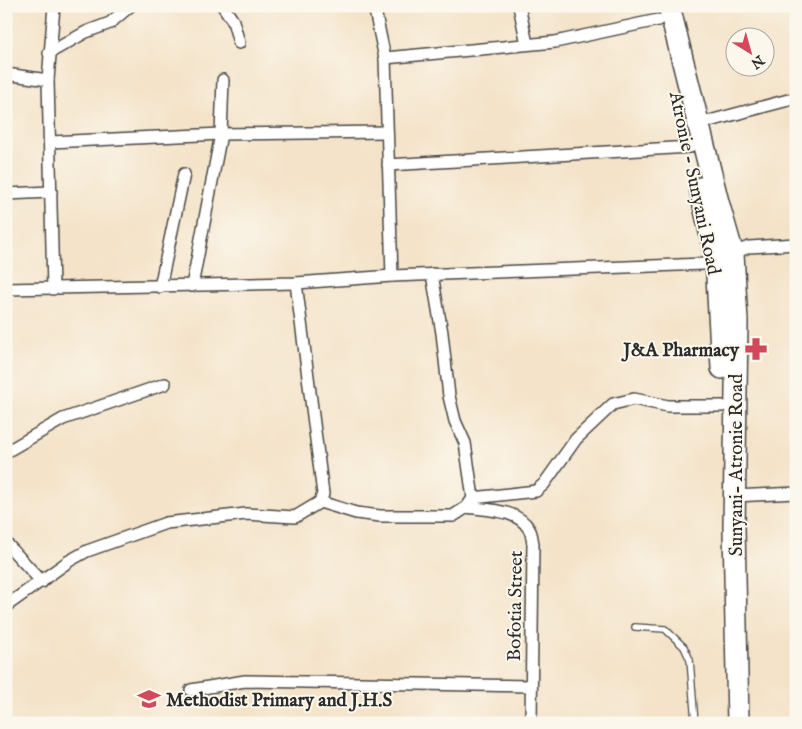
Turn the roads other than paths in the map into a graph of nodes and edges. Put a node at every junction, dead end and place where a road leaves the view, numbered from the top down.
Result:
1 (54, 6) edge
2 (130, 6) edge
3 (223, 6) edge
4 (374, 6) edge
5 (519, 6) edge
6 (660, 11) edge
7 (239, 43) dead end
8 (527, 44) junction
9 (48, 53) junction
10 (385, 58) junction
11 (6, 74) edge
12 (48, 80) junction
13 (223, 80) dead end
14 (796, 98) edge
15 (698, 124) junction
16 (387, 132) junction
17 (221, 134) junction
18 (50, 142) junction
19 (690, 147) junction
20 (388, 164) junction
21 (184, 174) dead end
22 (51, 192) junction
23 (6, 194) edge
24 (796, 244) edge
25 (725, 256) junction
26 (432, 274) junction
27 (392, 276) junction
28 (296, 283) junction
29 (192, 286) junction
30 (160, 287) junction
31 (6, 289) edge
32 (53, 289) junction
33 (164, 384) dead end
34 (722, 406) junction
35 (6, 452) edge
36 (796, 493) edge
37 (734, 496) junction
38 (320, 502) junction
39 (470, 503) junction
40 (6, 543) edge
41 (42, 582) junction
42 (6, 606) edge
43 (635, 627) dead end
44 (530, 686) junction
45 (192, 690) dead end
46 (531, 723) edge
47 (695, 723) edge
48 (727, 723) edge
49 (738, 723) edge

1 - 9 street
2 - 9 street
3 - 7 street
4 - 10 street
5 - 8 street
6 - 8 street
6 - 15 highway, Sunyani- Atronie Road
6 - 19 highway, Atronie - Sunyani Road
8 - 10 street
9 - 12 street
10 - 16 street
11 - 12 street
12 - 18 street
13 - 17 street
14 - 15 street
15 - 25 highway, Sunyani- Atronie Road
16 - 17 street
16 - 20 street
17 - 18 street
17 - 29 street
18 - 22 street
19 - 20 street
19 - 25 highway, Atronie - Sunyani Road
20 - 27 street
21 - 30 street
22 - 23 street
22 - 32 street
24 - 25 street
25 - 26 street
25 - 34 highway, Atronie - Sunyani Road
25 - 37 highway, Sunyani- Atronie Road
26 - 27 street
26 - 39 street
27 - 28 street
28 - 29 street
28 - 38 street
29 - 30 street
30 - 32 street
31 - 32 street
33 - 35 street
34 - 39 street
34 - 48 highway, Atronie - Sunyani Road
36 - 37 street
37 - 49 highway, Sunyani- Atronie Road
38 - 39 street
38 - 41 street
39 - 44 street, Bofotia Street
40 - 41 street
41 - 42 street
43 - 47 lane
44 - 45 street
44 - 46 street, Bofotia Street

